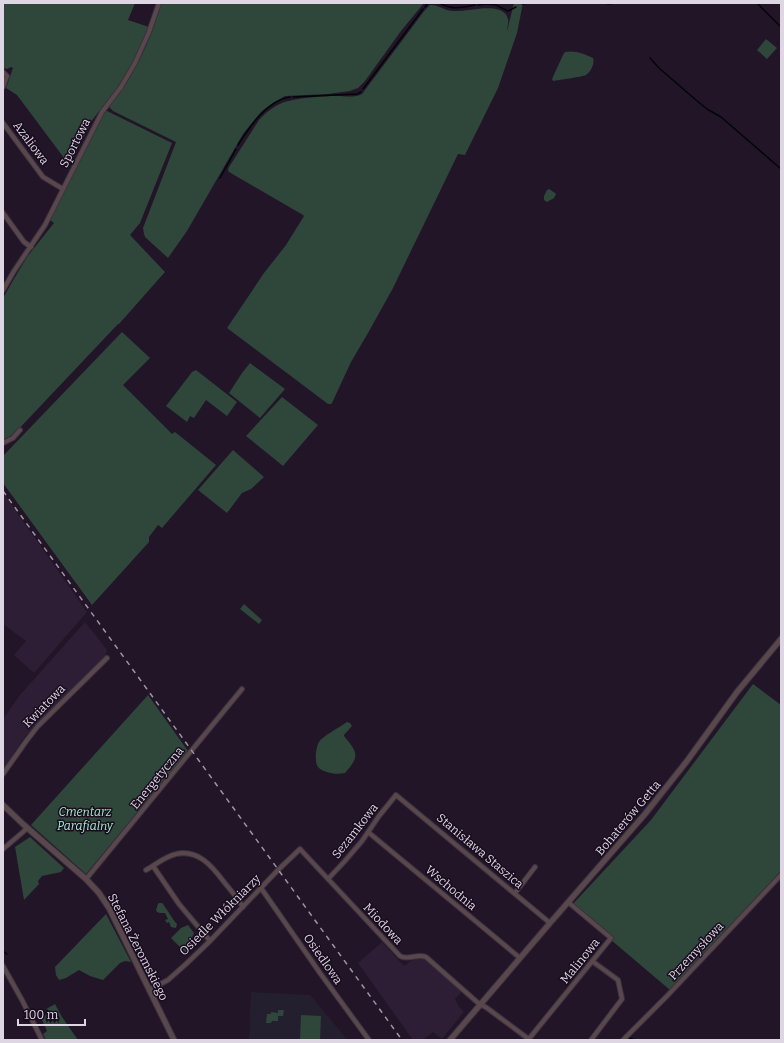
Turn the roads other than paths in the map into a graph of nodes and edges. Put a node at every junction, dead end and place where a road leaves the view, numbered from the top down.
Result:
1 (159, 3) edge
2 (3, 72) edge
3 (3, 87) edge
4 (3, 122) edge
5 (63, 189) junction
6 (3, 214) edge
7 (30, 247) junction
8 (3, 290) edge
9 (20, 430) dead end
10 (3, 443) edge
11 (781, 639) edge
12 (106, 658) dead end
13 (242, 689) dead end
14 (3, 774) edge
15 (396, 795) joint
16 (3, 805) edge
17 (27, 828) junction
18 (368, 832) junction
19 (3, 849) edge
20 (300, 849) joint
21 (153, 866) junction
22 (535, 867) dead end
23 (146, 870) dead end
24 (781, 875) edge
25 (86, 879) junction
26 (328, 879) junction
27 (261, 888) junction
28 (515, 893) junction
29 (568, 902) junction
30 (243, 907) junction
31 (550, 923) junction
32 (210, 941) junction
33 (520, 958) junction
34 (592, 961) junction
35 (3, 966) edge
36 (150, 990) junction
37 (481, 1004) junction
38 (42, 1040) edge
39 (174, 1040) edge
40 (369, 1040) edge
41 (450, 1040) edge
42 (529, 1040) edge
43 (591, 1040) edge
44 (623, 1040) edge

1 - 5 street, Sportowa
2 - 3 street
4 - 5 street, Azaliowa
5 - 7 street, Sportowa
6 - 7 street
7 - 8 street, Sportowa
9 - 10 street
11 - 29 street, Bohaterów Getta
12 - 14 street, Kwiatowa
13 - 25 street, Energetyczna
15 - 18 street, Sezamkowa
15 - 28 street, Stanisława Staszica
16 - 17 street, Stefana Żeromskiego
17 - 19 street
17 - 25 street, Stefana Żeromskiego
18 - 26 street, Sezamkowa
18 - 33 street, Wschodnia
20 - 26 street, Miodowa
20 - 27 street, Osiedle Włókniarzy
21 - 23 street
21 - 30 street
21 - 32 street
22 - 28 street
24 - 44 street, Przemysłowa
25 - 36 street, Stefana Żeromskiego
26 - 37 street, Miodowa
27 - 30 street, Osiedle Włókniarzy
27 - 40 street, Osiedlowa
28 - 31 street, Stanisława Staszica
29 - 31 street, Bohaterów Getta
29 - 34 street, Malinowa
30 - 32 street, Osiedle Włókniarzy
31 - 33 street, Bohaterów Getta
32 - 36 street, Osiedle Włókniarzy
33 - 37 street, Bohaterów Getta
34 - 42 street, Malinowa
34 - 43 street
35 - 38 street
36 - 39 street, Stefana Żeromskiego
37 - 41 street, Bohaterów Getta
37 - 42 street

